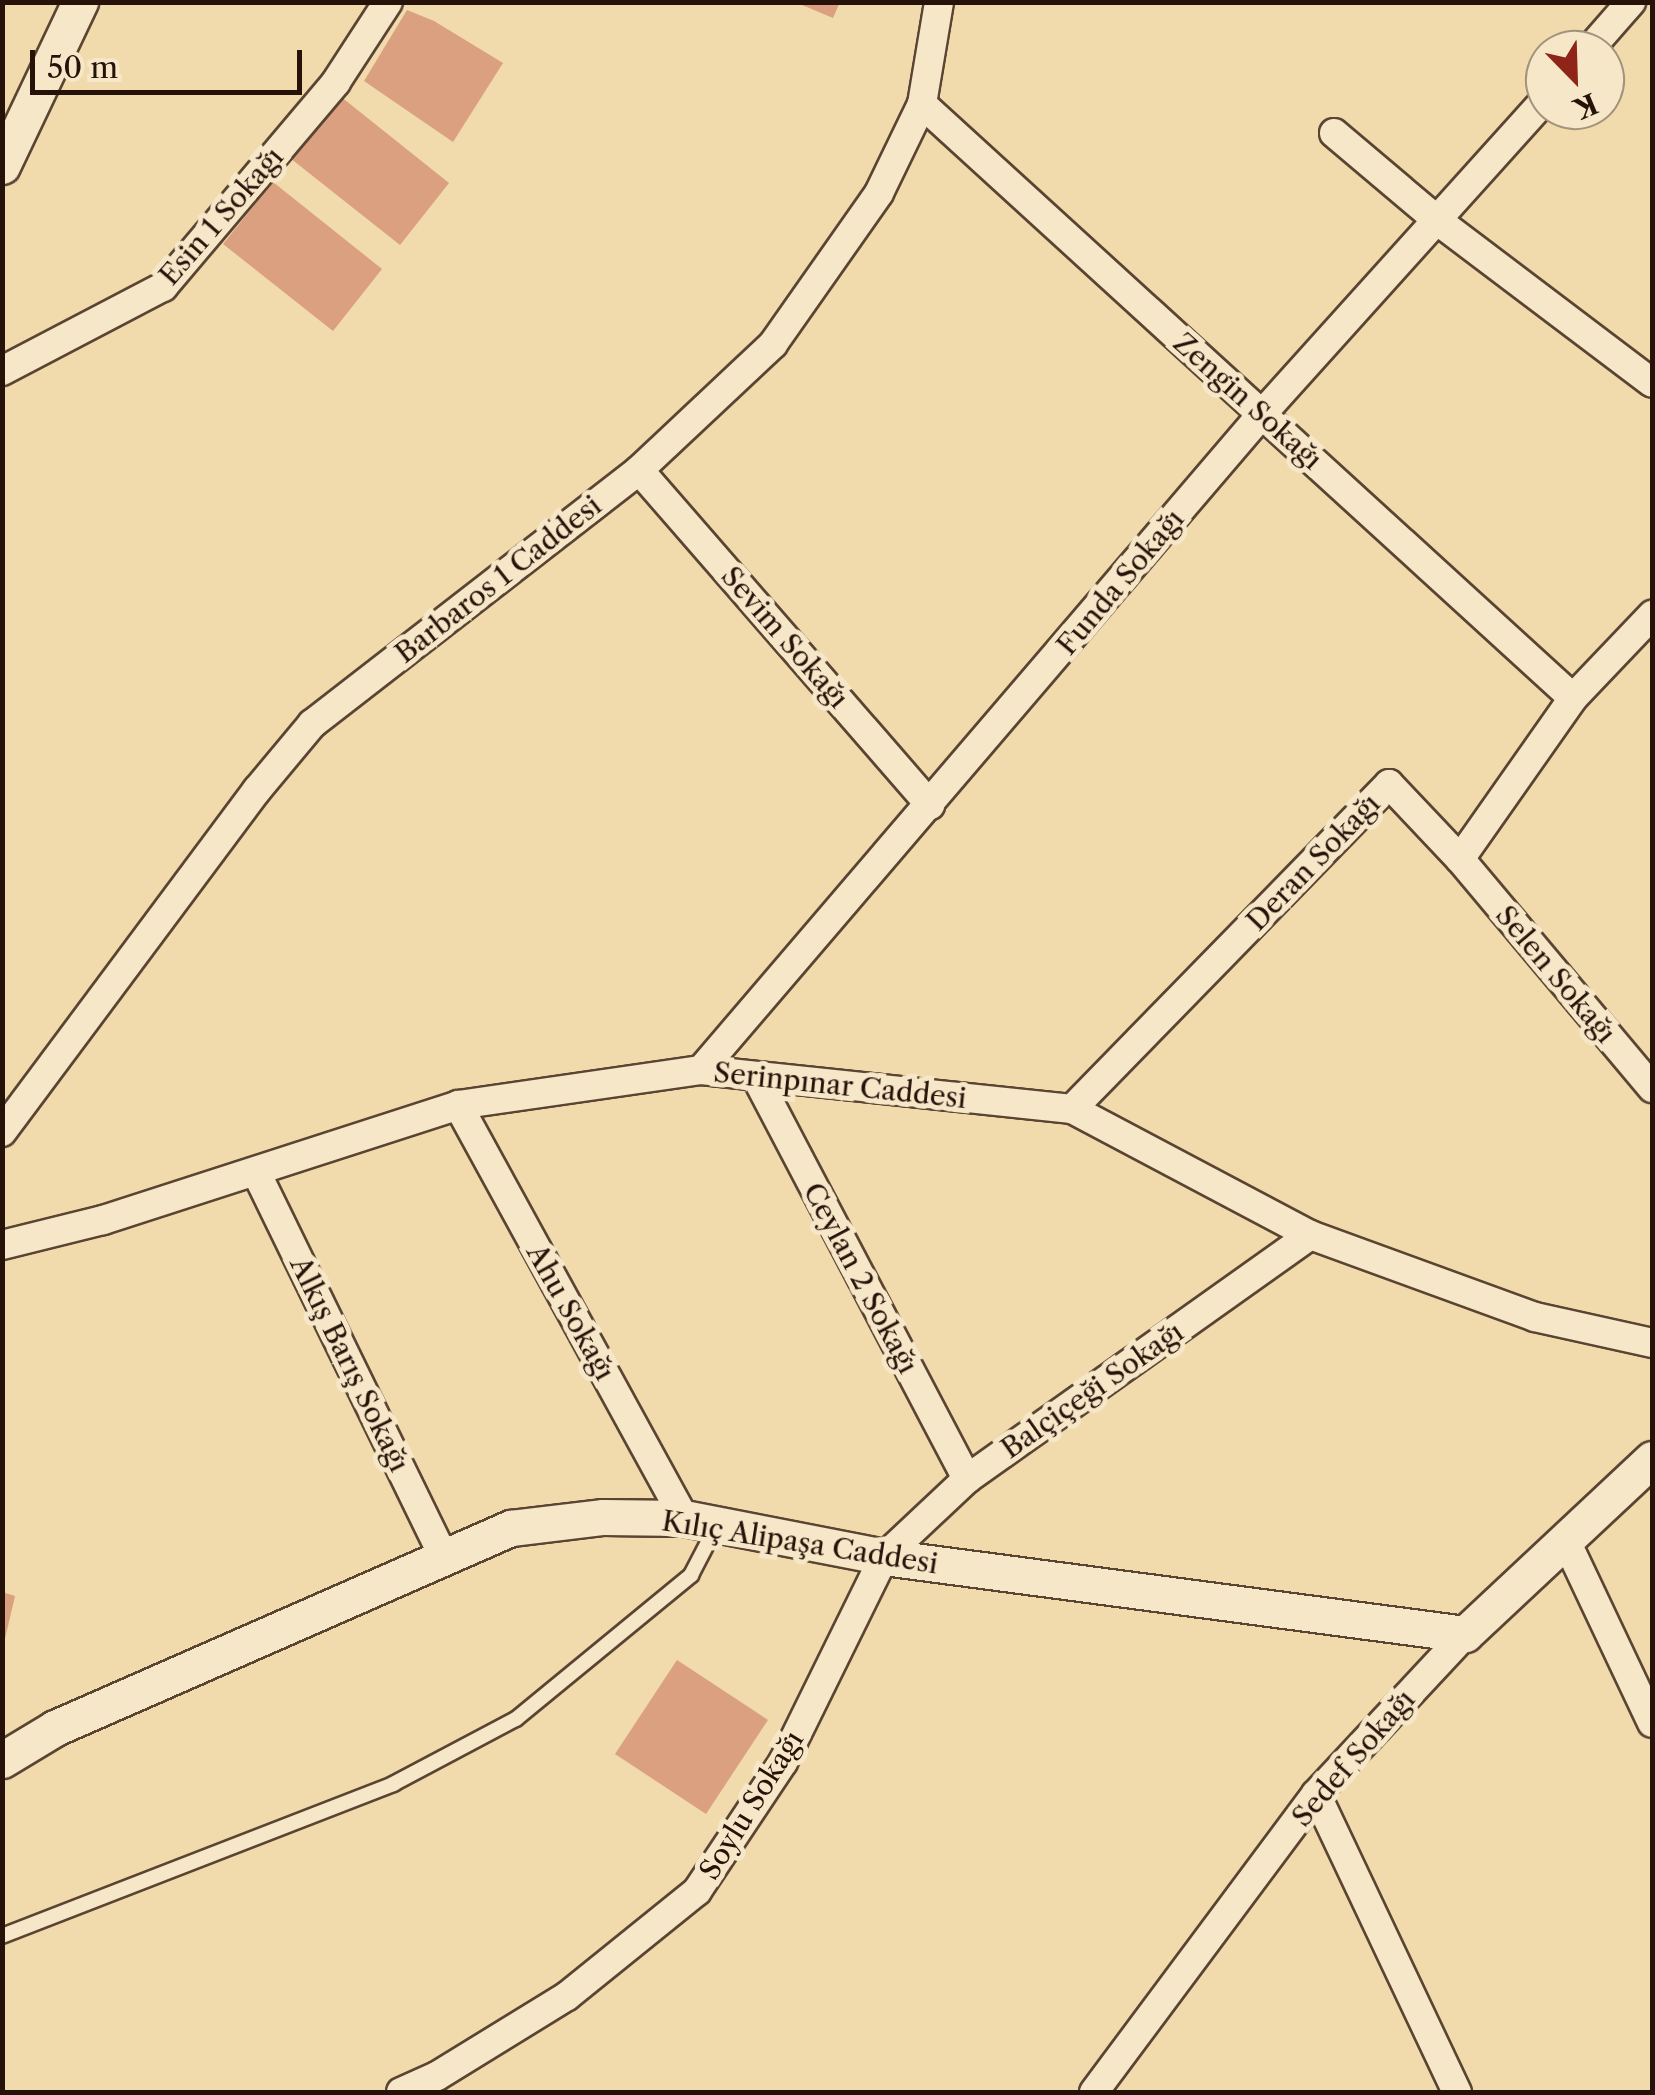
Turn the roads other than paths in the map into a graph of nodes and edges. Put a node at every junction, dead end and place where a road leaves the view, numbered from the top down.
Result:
1 (80, 2) edge
2 (388, 2) edge
3 (939, 2) edge
4 (1631, 2) edge
5 (1606, 30) edge
6 (922, 104) junction
7 (1525, 123) edge
8 (1334, 133) dead end
9 (2, 166) edge
10 (1438, 221) junction
11 (2, 371) edge
12 (1652, 383) edge
13 (1262, 414) junction
14 (639, 470) junction
15 (1652, 615) edge
16 (1573, 698) junction
17 (930, 805) junction
18 (1460, 860) junction
19 (701, 1070) junction
20 (756, 1077) junction
21 (1652, 1088) edge
22 (458, 1105) junction
23 (1072, 1109) junction
24 (2, 1132) edge
25 (256, 1172) junction
26 (1310, 1235) junction
27 (2, 1245) edge
28 (1652, 1343) edge
29 (1652, 1459) edge
30 (967, 1480) junction
31 (701, 1521) junction
32 (1566, 1541) junction
33 (444, 1556) junction
34 (884, 1557) junction
35 (1465, 1634) junction
36 (1652, 1723) edge
37 (2, 1760) edge
38 (1316, 1794) junction
39 (2, 1936) edge
40 (442, 2084) edge
41 (401, 2092) edge
42 (1094, 2092) edge
43 (1456, 2092) edge

1 - 9 street
2 - 11 street, Esin 1 Sokağı
3 - 6 street, Barbaros 1 Caddesi
4 - 5 street
6 - 13 street, Zengin Sokağı
6 - 14 street, Barbaros 1 Caddesi
7 - 10 street, Funda Sokağı
8 - 10 street
10 - 12 street
10 - 13 street, Funda Sokağı
13 - 16 street, Zengin Sokağı
13 - 17 street, Funda Sokağı
14 - 17 street, Sevim Sokağı
14 - 24 street, Barbaros 1 Caddesi
15 - 16 street
16 - 18 street
17 - 19 street, Funda Sokağı
18 - 21 street, Selen Sokağı
18 - 23 street, Deran Sokağı
19 - 20 street, Serinpınar Caddesi
19 - 22 street, Serinpınar Caddesi
20 - 23 street, Serinpınar Caddesi
20 - 30 street, Ceylan 2 Sokağı
22 - 25 street, Serinpınar Caddesi
22 - 31 street, Ahu Sokağı
23 - 26 street, Serinpınar Caddesi
25 - 27 street, Serinpınar Caddesi
25 - 33 street, Alkış Barış Sokağı
26 - 28 street, Serinpınar Caddesi
26 - 30 street, Balçiçeği Sokağı
29 - 32 street, Sedef Sokağı
30 - 34 street, Balçiçeği Sokağı
31 - 33 street, Kılıç Alipaşa Caddesi
31 - 34 street, Kılıç Alipaşa Caddesi
31 - 39 lane
32 - 35 street, Sedef Sokağı
32 - 36 street
33 - 37 street, Kılıç Alipaşa Caddesi
34 - 35 street, Kılıç Alipaşa Caddesi
34 - 40 street, Soylu Sokağı
35 - 38 street, Sedef Sokağı
38 - 42 street, Sedef Sokağı
38 - 43 street
40 - 41 street, Soylu Sokağı

